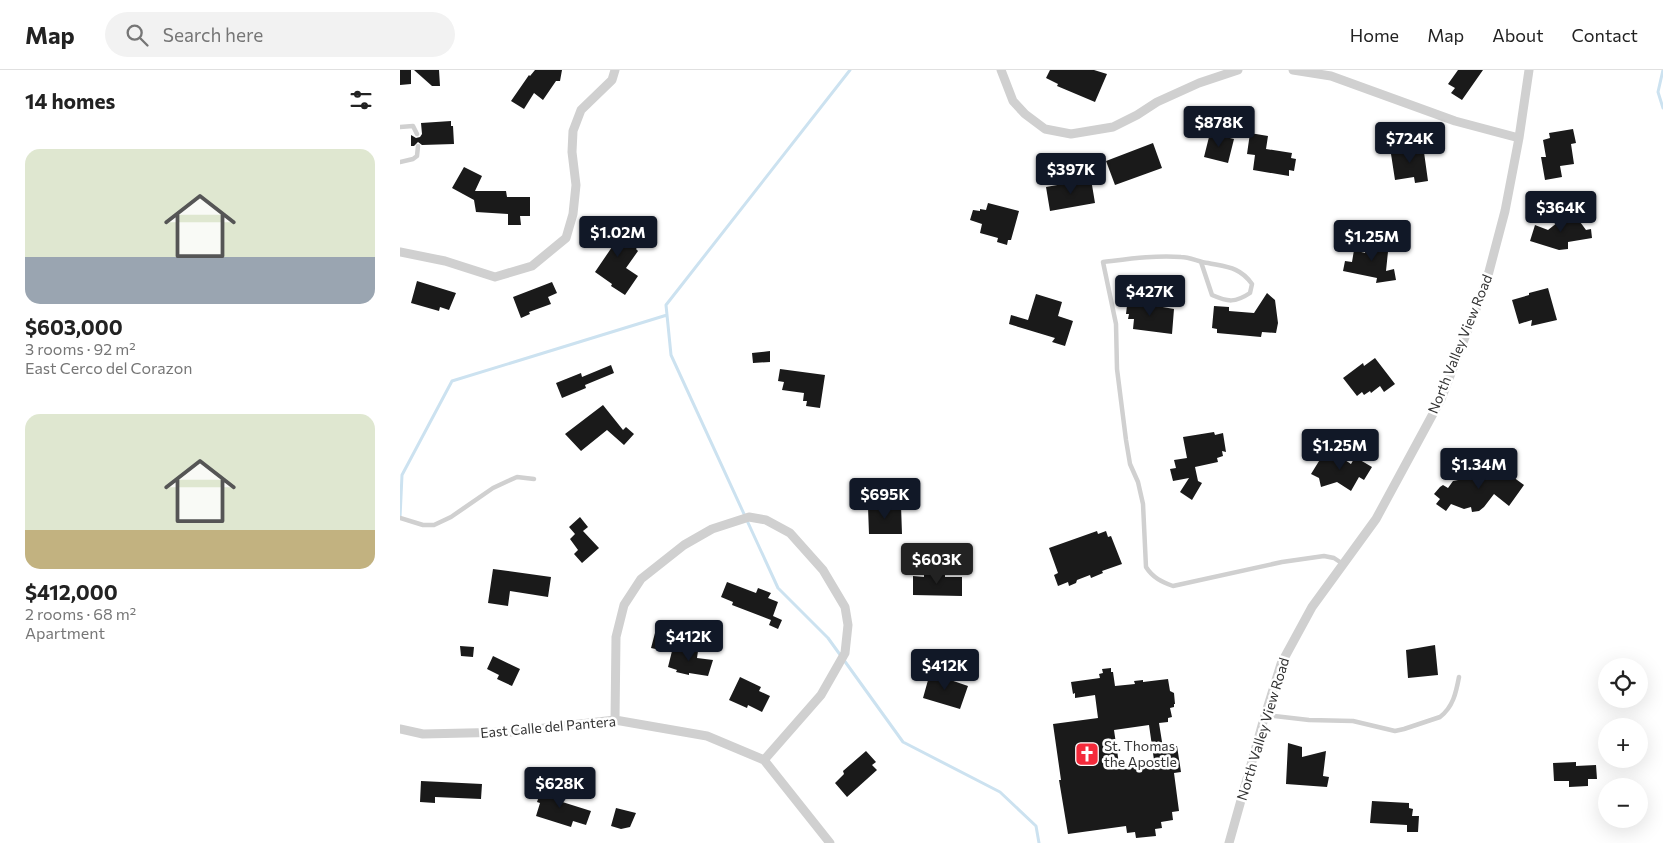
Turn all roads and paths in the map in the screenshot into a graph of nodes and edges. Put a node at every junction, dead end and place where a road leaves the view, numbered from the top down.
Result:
1 (615, 70) edge
2 (1001, 70) edge
3 (1238, 70) edge
4 (1293, 70) edge
5 (1529, 70) edge
6 (400, 127) edge
7 (417, 134) dead end
8 (1519, 138) junction
9 (418, 146) dead end
10 (400, 162) edge
11 (400, 252) edge
12 (1201, 262) junction
13 (534, 479) dead end
14 (400, 518) edge
15 (1343, 564) junction
16 (1459, 677) dead end
17 (1265, 715) junction
18 (615, 720) junction
19 (400, 729) edge
20 (764, 760) junction
21 (830, 843) edge
22 (1229, 843) edge

1 - 11 street
2 - 3 street
4 - 8 street
5 - 8 street, North Valley View Road
6 - 7 lane
8 - 15 street, North Valley View Road
9 - 10 lane
12 - 12 lane
12 - 15 lane
13 - 14 lane
15 - 17 street, North Valley View Road
16 - 17 lane
17 - 22 street, North Valley View Road
18 - 19 street, East Calle del Pantera
18 - 20 street, East Calle del Pantera
18 - 20 street
20 - 21 street, East Calle del Pantera

